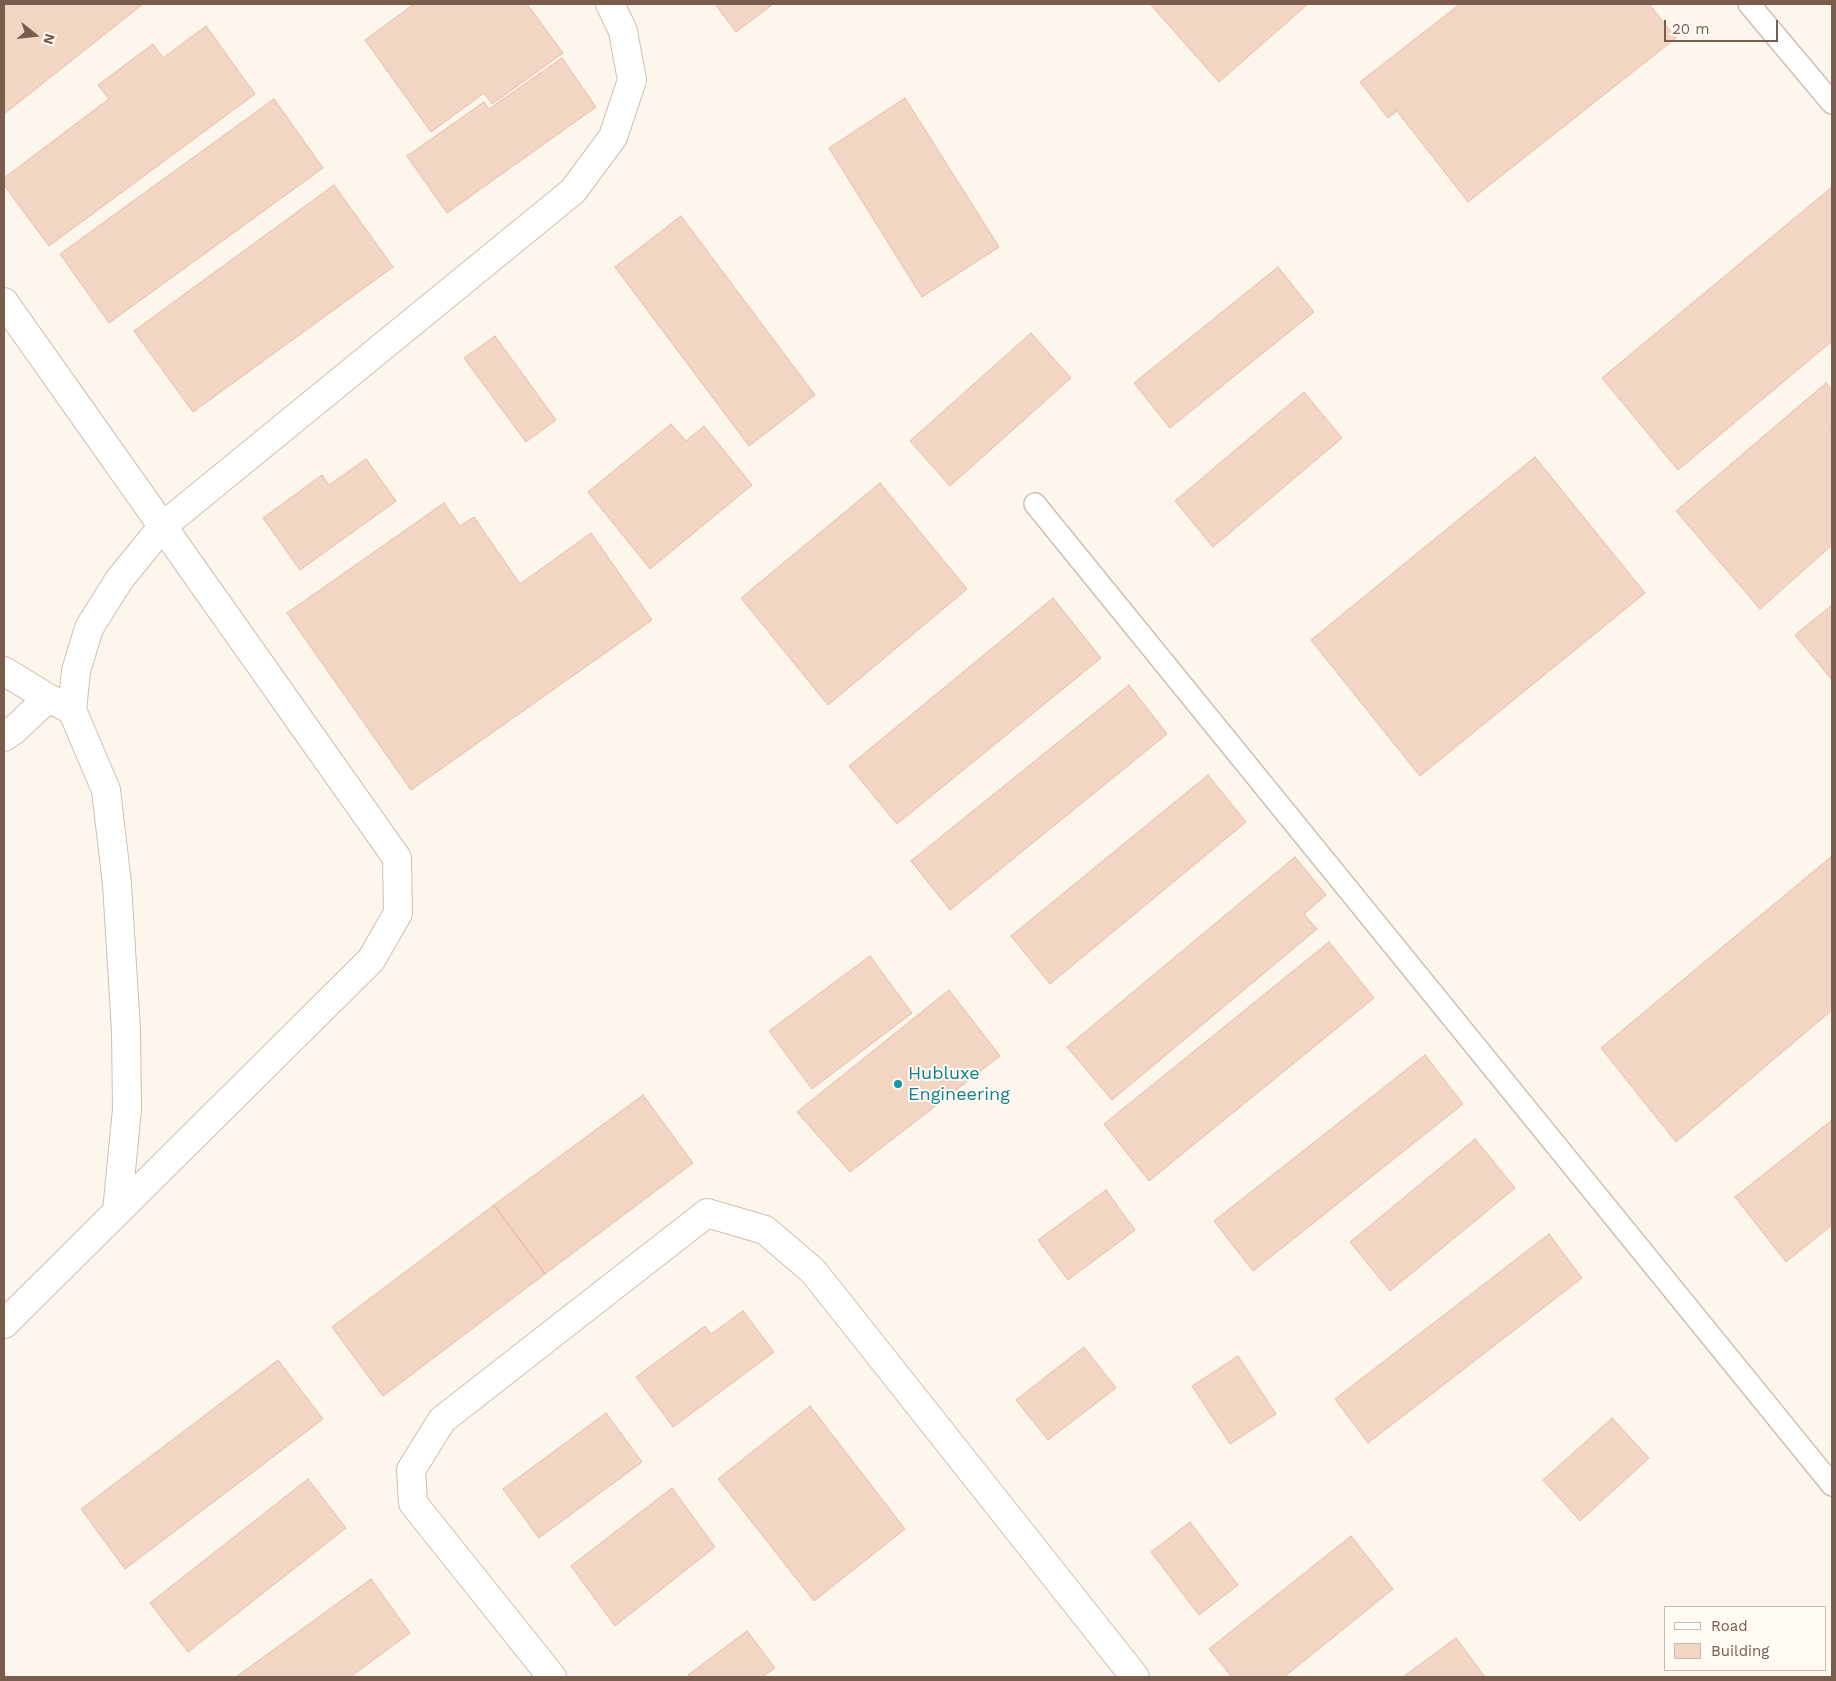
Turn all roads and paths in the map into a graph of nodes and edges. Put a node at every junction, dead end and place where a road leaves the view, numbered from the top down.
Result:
1 (610, 4) edge
2 (1749, 4) edge
3 (1832, 103) edge
4 (4, 302) edge
5 (1035, 504) dead end
6 (163, 526) junction
7 (4, 671) edge
8 (60, 704) junction
9 (4, 737) edge
10 (116, 1212) junction
11 (4, 1324) edge
12 (1832, 1485) edge
13 (552, 1677) edge
14 (1135, 1677) edge

1 - 6 street
2 - 3 lane
4 - 6 street
5 - 12 lane
6 - 8 street
6 - 10 street
7 - 8 street
8 - 9 street
8 - 10 street
10 - 11 street
13 - 14 street

